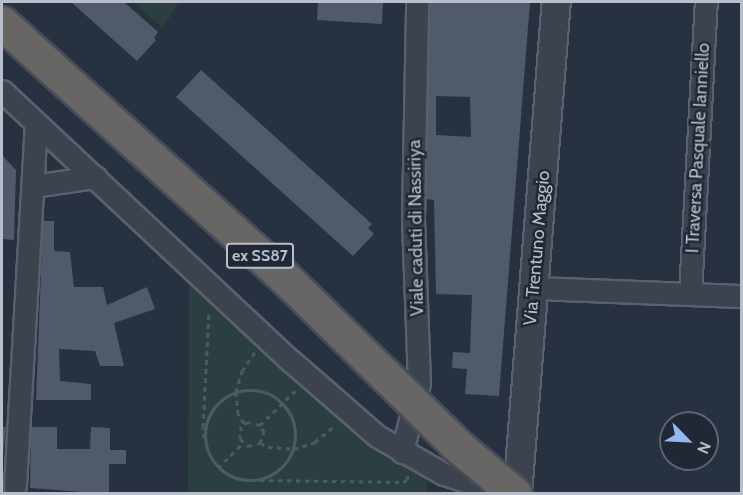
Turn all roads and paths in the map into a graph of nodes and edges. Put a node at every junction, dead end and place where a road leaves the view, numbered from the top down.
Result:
1 (417, 2) edge
2 (556, 2) edge
3 (706, 2) edge
4 (2, 23) edge
5 (2, 91) edge
6 (36, 126) junction
7 (94, 177) junction
8 (33, 186) junction
9 (534, 288) junction
10 (690, 294) junction
11 (741, 296) edge
12 (217, 313) dead end
13 (258, 349) dead end
14 (309, 377) junction
15 (236, 392) junction
16 (282, 403) junction
17 (330, 416) dead end
18 (244, 423) junction
19 (260, 425) junction
20 (204, 438) junction
21 (243, 443) junction
22 (260, 443) junction
23 (294, 449) junction
24 (520, 459) junction
25 (402, 462) junction
26 (218, 468) junction
27 (260, 480) junction
28 (13, 486) edge
29 (482, 490) edge
30 (516, 494) edge

1 - 25 street, Viale caduti di Nassiriya
2 - 9 street, Via Trentuno Maggio
3 - 10 street, I Traversa Pasquale Ianniello
4 - 30 highway, ex SS87, bridge
5 - 6 street
6 - 7 street
6 - 8 street
7 - 8 street
7 - 14 street
8 - 28 street
9 - 10 street
9 - 24 street, Via Trentuno Maggio
10 - 11 street
12 - 20 path
13 - 15 path
14 - 16 path
14 - 25 street
15 - 16 path
15 - 18 path
15 - 20 path
16 - 19 path
16 - 23 path
17 - 23 path
18 - 19 path
18 - 21 path
19 - 22 path
20 - 26 path
21 - 22 path
21 - 26 path
22 - 23 path
23 - 27 path
24 - 29 street
24 - 30 street, Via Trentuno Maggio
25 - 27 path
25 - 29 street
26 - 27 path

